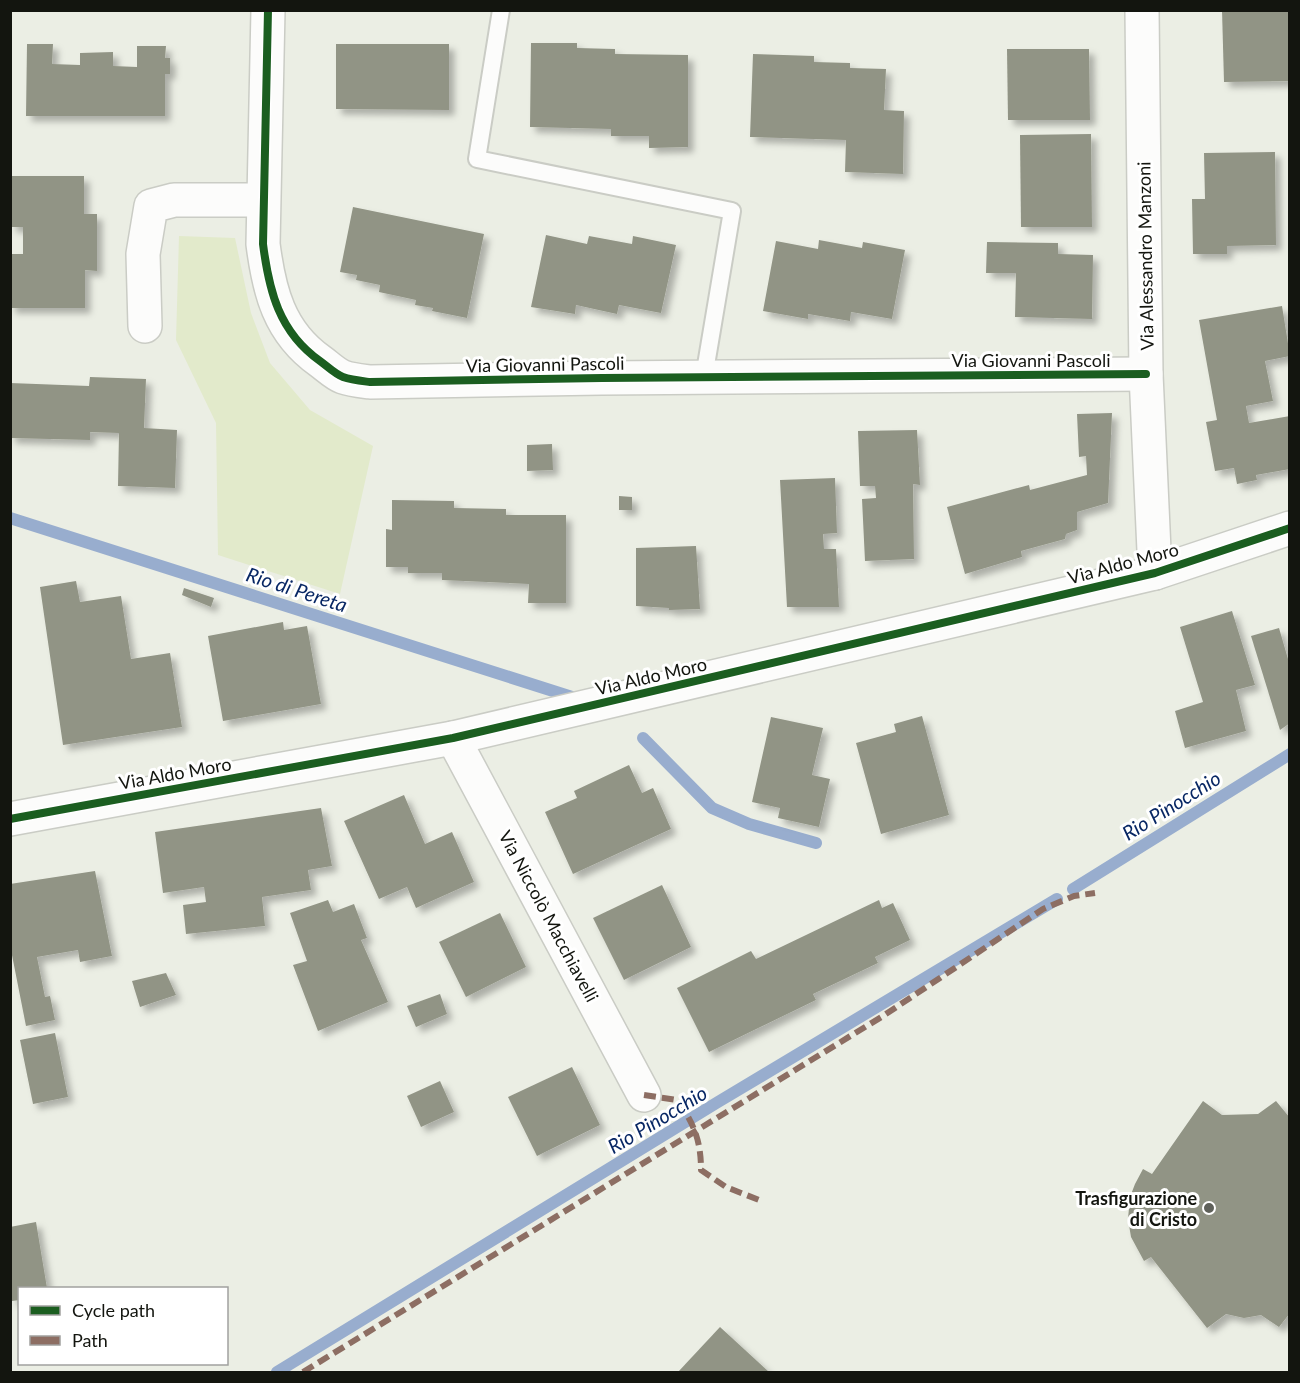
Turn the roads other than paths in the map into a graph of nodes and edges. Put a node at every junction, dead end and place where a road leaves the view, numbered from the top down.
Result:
1 (268, 10) edge
2 (501, 10) edge
3 (1142, 10) edge
4 (263, 200) junction
5 (145, 326) dead end
6 (1146, 374) junction
7 (704, 377) junction
8 (1290, 528) edge
9 (1155, 573) junction
10 (453, 738) junction
11 (10, 819) edge
12 (644, 1095) dead end

1 - 4 street, Via Giovanni Pascoli
2 - 7 lane
3 - 6 street, Via Alessandro Manzoni
4 - 5 street
4 - 7 street, Via Giovanni Pascoli
6 - 7 street, Via Giovanni Pascoli
6 - 9 street, Via Alessandro Manzoni
8 - 9 street, Via Aldo Moro
9 - 10 street, Via Aldo Moro
10 - 11 street, Via Aldo Moro
10 - 12 street, Via Niccolò Macchiavelli

